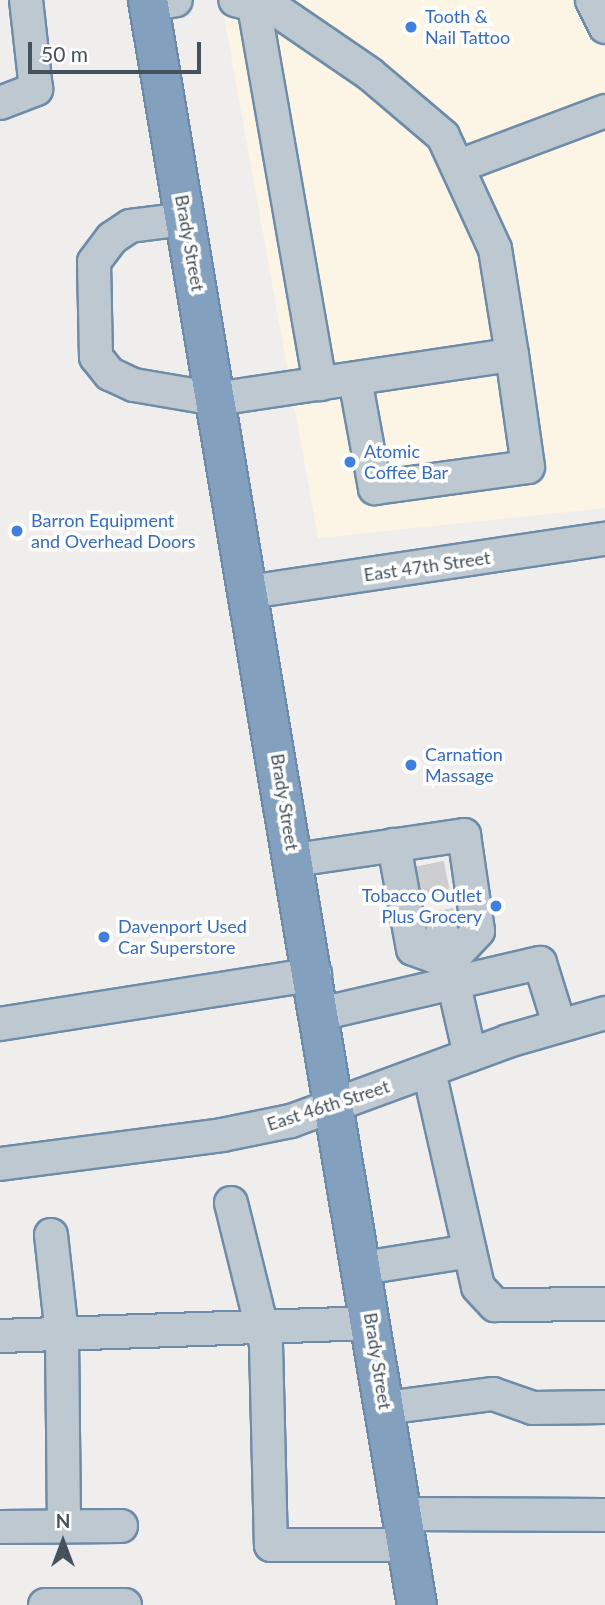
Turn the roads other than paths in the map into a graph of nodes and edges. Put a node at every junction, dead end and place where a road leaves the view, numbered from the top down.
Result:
1 (26, 0) edge
2 (592, 0) edge
3 (158, 2) edge
4 (247, 2) edge
5 (605, 27) edge
6 (0, 103) edge
7 (605, 111) edge
8 (459, 166) junction
9 (186, 219) junction
10 (513, 355) junction
11 (355, 379) junction
12 (320, 384) junction
13 (216, 399) junction
14 (605, 540) edge
15 (249, 592) junction
16 (416, 850) junction
17 (295, 860) junction
18 (442, 932) tunnel mouth
19 (451, 973) junction
20 (314, 974) junction
21 (605, 1013) edge
22 (320, 1014) junction
23 (0, 1024) edge
24 (559, 1024) junction
25 (470, 1055) junction
26 (429, 1071) junction
27 (331, 1107) junction
28 (0, 1164) edge
29 (231, 1203) dead end
30 (51, 1235) dead end
31 (470, 1251) junction
32 (363, 1268) junction
33 (605, 1304) edge
34 (372, 1323) junction
35 (261, 1327) junction
36 (62, 1334) junction
37 (0, 1336) edge
38 (605, 1407) edge
39 (385, 1408) junction
40 (605, 1515) edge
41 (64, 1526) junction
42 (121, 1526) dead end
43 (0, 1527) edge
44 (407, 1530) junction
45 (45, 1605) edge
46 (125, 1605) edge
47 (417, 1605) edge

1 - 6 street
2 - 5 street
3 - 9 highway, Brady Street
4 - 8 street
4 - 12 street
7 - 8 street
8 - 10 street
9 - 13 highway, Brady Street
9 - 13 street
10 - 11 street
10 - 11 street
11 - 12 street
12 - 13 street
13 - 15 highway, Brady Street
14 - 15 street, East 47th Street
15 - 17 highway, Brady Street
16 - 17 street
16 - 19 street
16 - 19 street
17 - 20 highway, Brady Street
18 - 19 street
19 - 22 street
19 - 24 street
19 - 25 street
20 - 22 highway, Brady Street
20 - 23 street
21 - 24 street, East 46th Street
22 - 27 highway, Brady Street
24 - 25 street, East 46th Street
25 - 26 street, East 46th Street
26 - 27 street, East 46th Street
26 - 31 street
27 - 28 street, East 46th Street
27 - 32 highway, Brady Street
29 - 35 street
30 - 36 street
31 - 32 street
31 - 33 street
32 - 34 highway, Brady Street
34 - 35 street
34 - 39 highway, Brady Street
35 - 36 street
35 - 44 street
36 - 37 street
36 - 41 street
38 - 39 street
39 - 44 highway, Brady Street
40 - 44 street
41 - 42 street
41 - 43 street
44 - 47 highway, Brady Street
45 - 46 street

